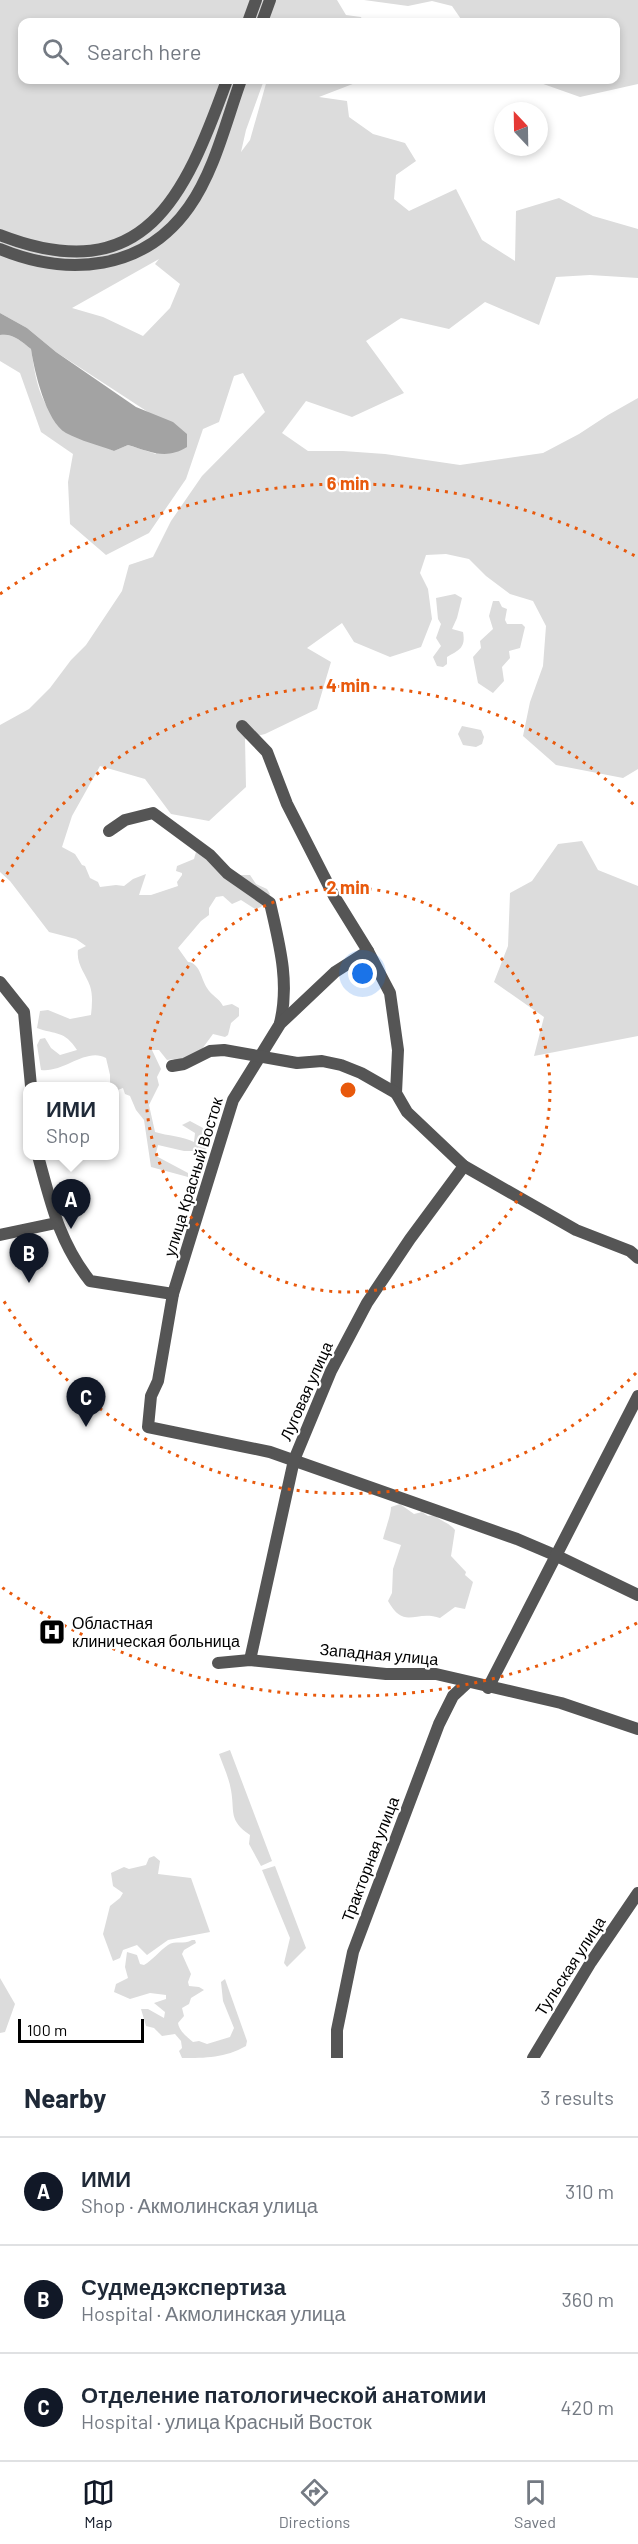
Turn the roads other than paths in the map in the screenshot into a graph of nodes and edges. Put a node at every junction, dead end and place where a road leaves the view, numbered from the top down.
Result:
1 (256, 0) edge
2 (270, 0) edge
3 (252, 18) edge
4 (263, 18) edge
5 (226, 84) edge
6 (240, 84) edge
7 (205, 139) junction
8 (218, 144) junction
9 (0, 235) edge
10 (0, 249) edge
11 (242, 726) dead end
12 (109, 831) dead end
13 (368, 951) junction
14 (0, 982) edge
15 (280, 1024) junction
16 (259, 1058) junction
17 (172, 1066) dead end
18 (31, 1082) edge
19 (396, 1093) junction
20 (39, 1160) edge
21 (464, 1166) junction
22 (56, 1223) junction
23 (0, 1234) edge
24 (638, 1258) edge
25 (173, 1294) junction
26 (638, 1396) edge
27 (294, 1460) junction
28 (557, 1556) junction
29 (638, 1595) edge
30 (250, 1660) junction
31 (218, 1663) dead end
32 (467, 1683) junction
33 (488, 1688) junction
34 (638, 1729) edge
35 (638, 1893) edge
36 (337, 2058) edge
37 (533, 2058) edge

1 - 3 street
2 - 4 street
5 - 7 street
6 - 8 street
7 - 8 street
7 - 9 street
8 - 10 street
11 - 13 street
12 - 15 street
13 - 15 street, улица Красный Восток
13 - 19 street
14 - 18 street
15 - 16 street, улица Красный Восток
16 - 17 street
16 - 19 street
16 - 25 street, улица Красный Восток
19 - 21 street
20 - 22 street
21 - 24 street
21 - 27 street, Луговая улица
22 - 23 street
22 - 25 street
25 - 27 street, улица Красный Восток
26 - 28 street
27 - 28 street
27 - 30 street, Луговая улица
28 - 29 street
28 - 33 street
30 - 31 street, Западная улица
30 - 32 street, Западная улица
32 - 33 street, Западная улица
32 - 36 street, Тракторная улица
33 - 34 street, Западная улица
35 - 37 street, Тульская улица

